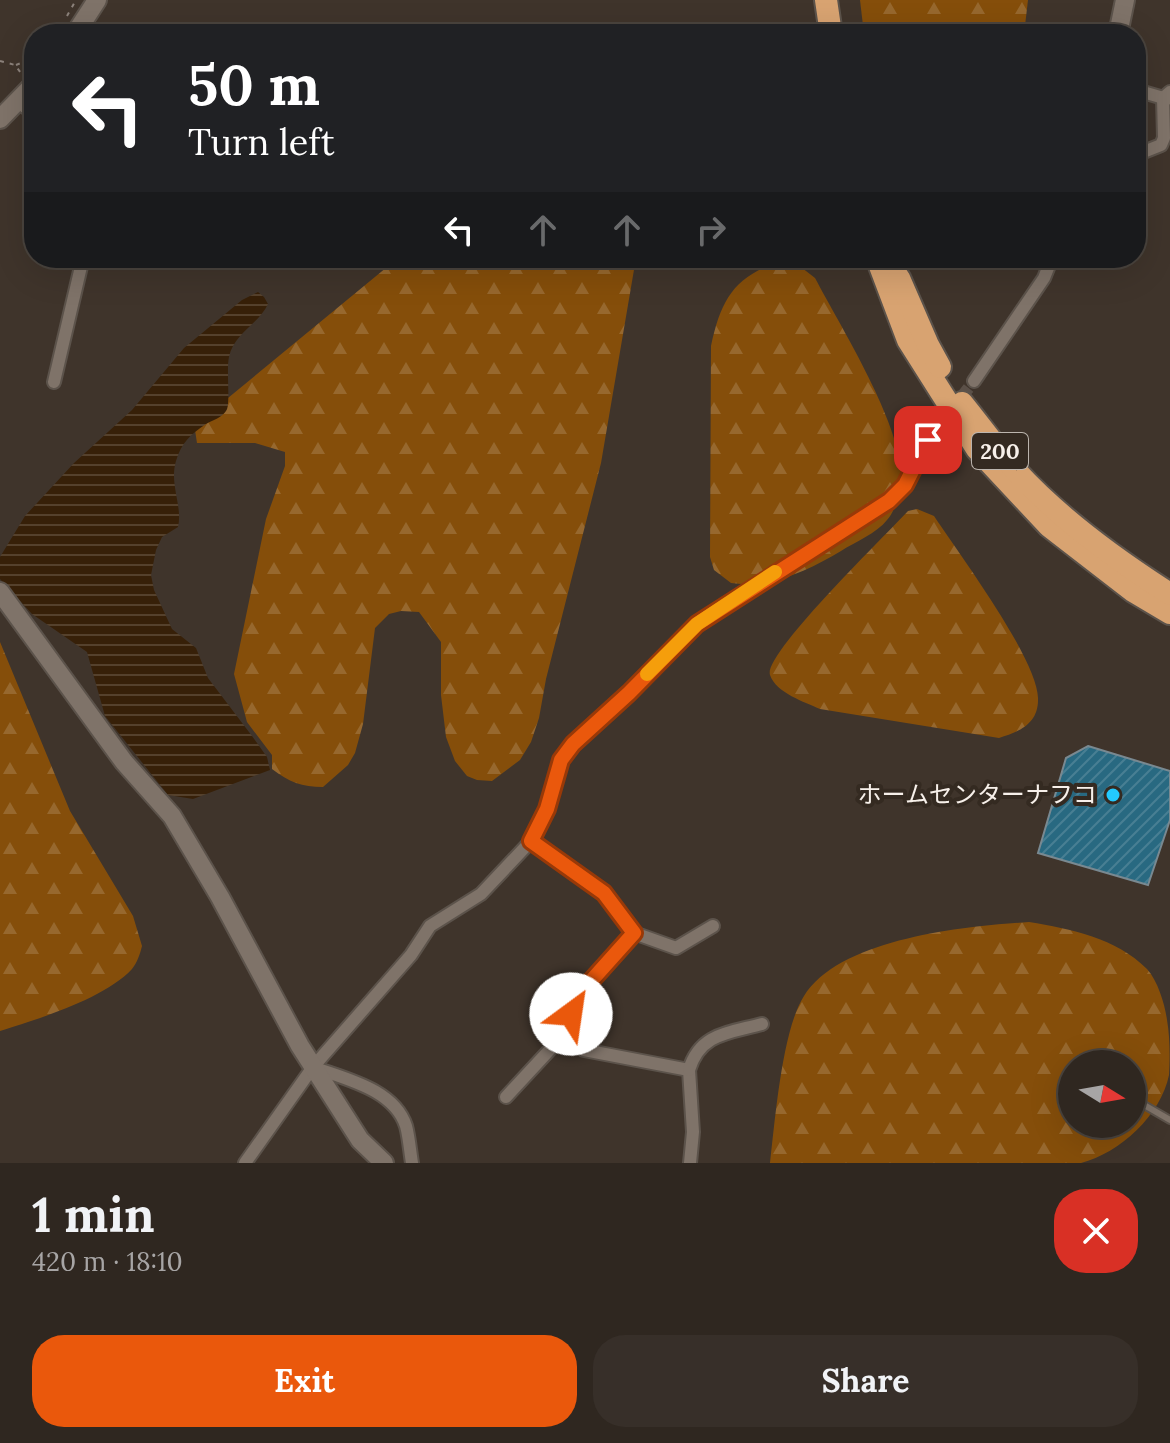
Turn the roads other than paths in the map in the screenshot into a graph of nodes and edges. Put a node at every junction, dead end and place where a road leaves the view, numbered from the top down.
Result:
1 (97, 0) edge
2 (826, 0) edge
3 (841, 0) edge
4 (1125, 0) edge
5 (81, 24) edge
6 (830, 24) edge
7 (845, 24) edge
8 (1120, 24) edge
9 (1146, 92) edge
10 (24, 94) edge
11 (1168, 96) edge
12 (17, 101) junction
13 (24, 106) edge
14 (0, 119) edge
15 (1146, 151) edge
16 (81, 268) edge
17 (881, 268) edge
18 (896, 268) edge
19 (1048, 268) edge
20 (974, 381) tunnel mouth
21 (54, 382) dead end
22 (928, 440) tunnel mouth
23 (0, 592) edge
24 (1170, 594) edge
25 (1170, 613) edge
26 (531, 841) junction
27 (713, 926) dead end
28 (634, 933) junction
29 (762, 1024) dead end
30 (574, 1029) junction
31 (313, 1067) junction
32 (689, 1070) junction
33 (506, 1097) dead end
34 (1146, 1106) edge
35 (1170, 1120) edge
36 (245, 1163) edge
37 (384, 1163) edge
38 (412, 1163) edge
39 (690, 1163) edge

1 - 5 street
2 - 6 highway
3 - 7 highway
4 - 8 street
9 - 11 street
10 - 12 street
11 - 15 street
12 - 13 street
12 - 14 street
16 - 21 street
17 - 25 highway, 200
18 - 24 highway, 200
19 - 20 street
22 - 26 street
23 - 31 street
26 - 28 street
26 - 31 street
27 - 28 street
28 - 30 street
29 - 32 street
30 - 32 street
30 - 33 street
31 - 36 street
31 - 37 street
31 - 38 street
32 - 39 street
34 - 35 lane

